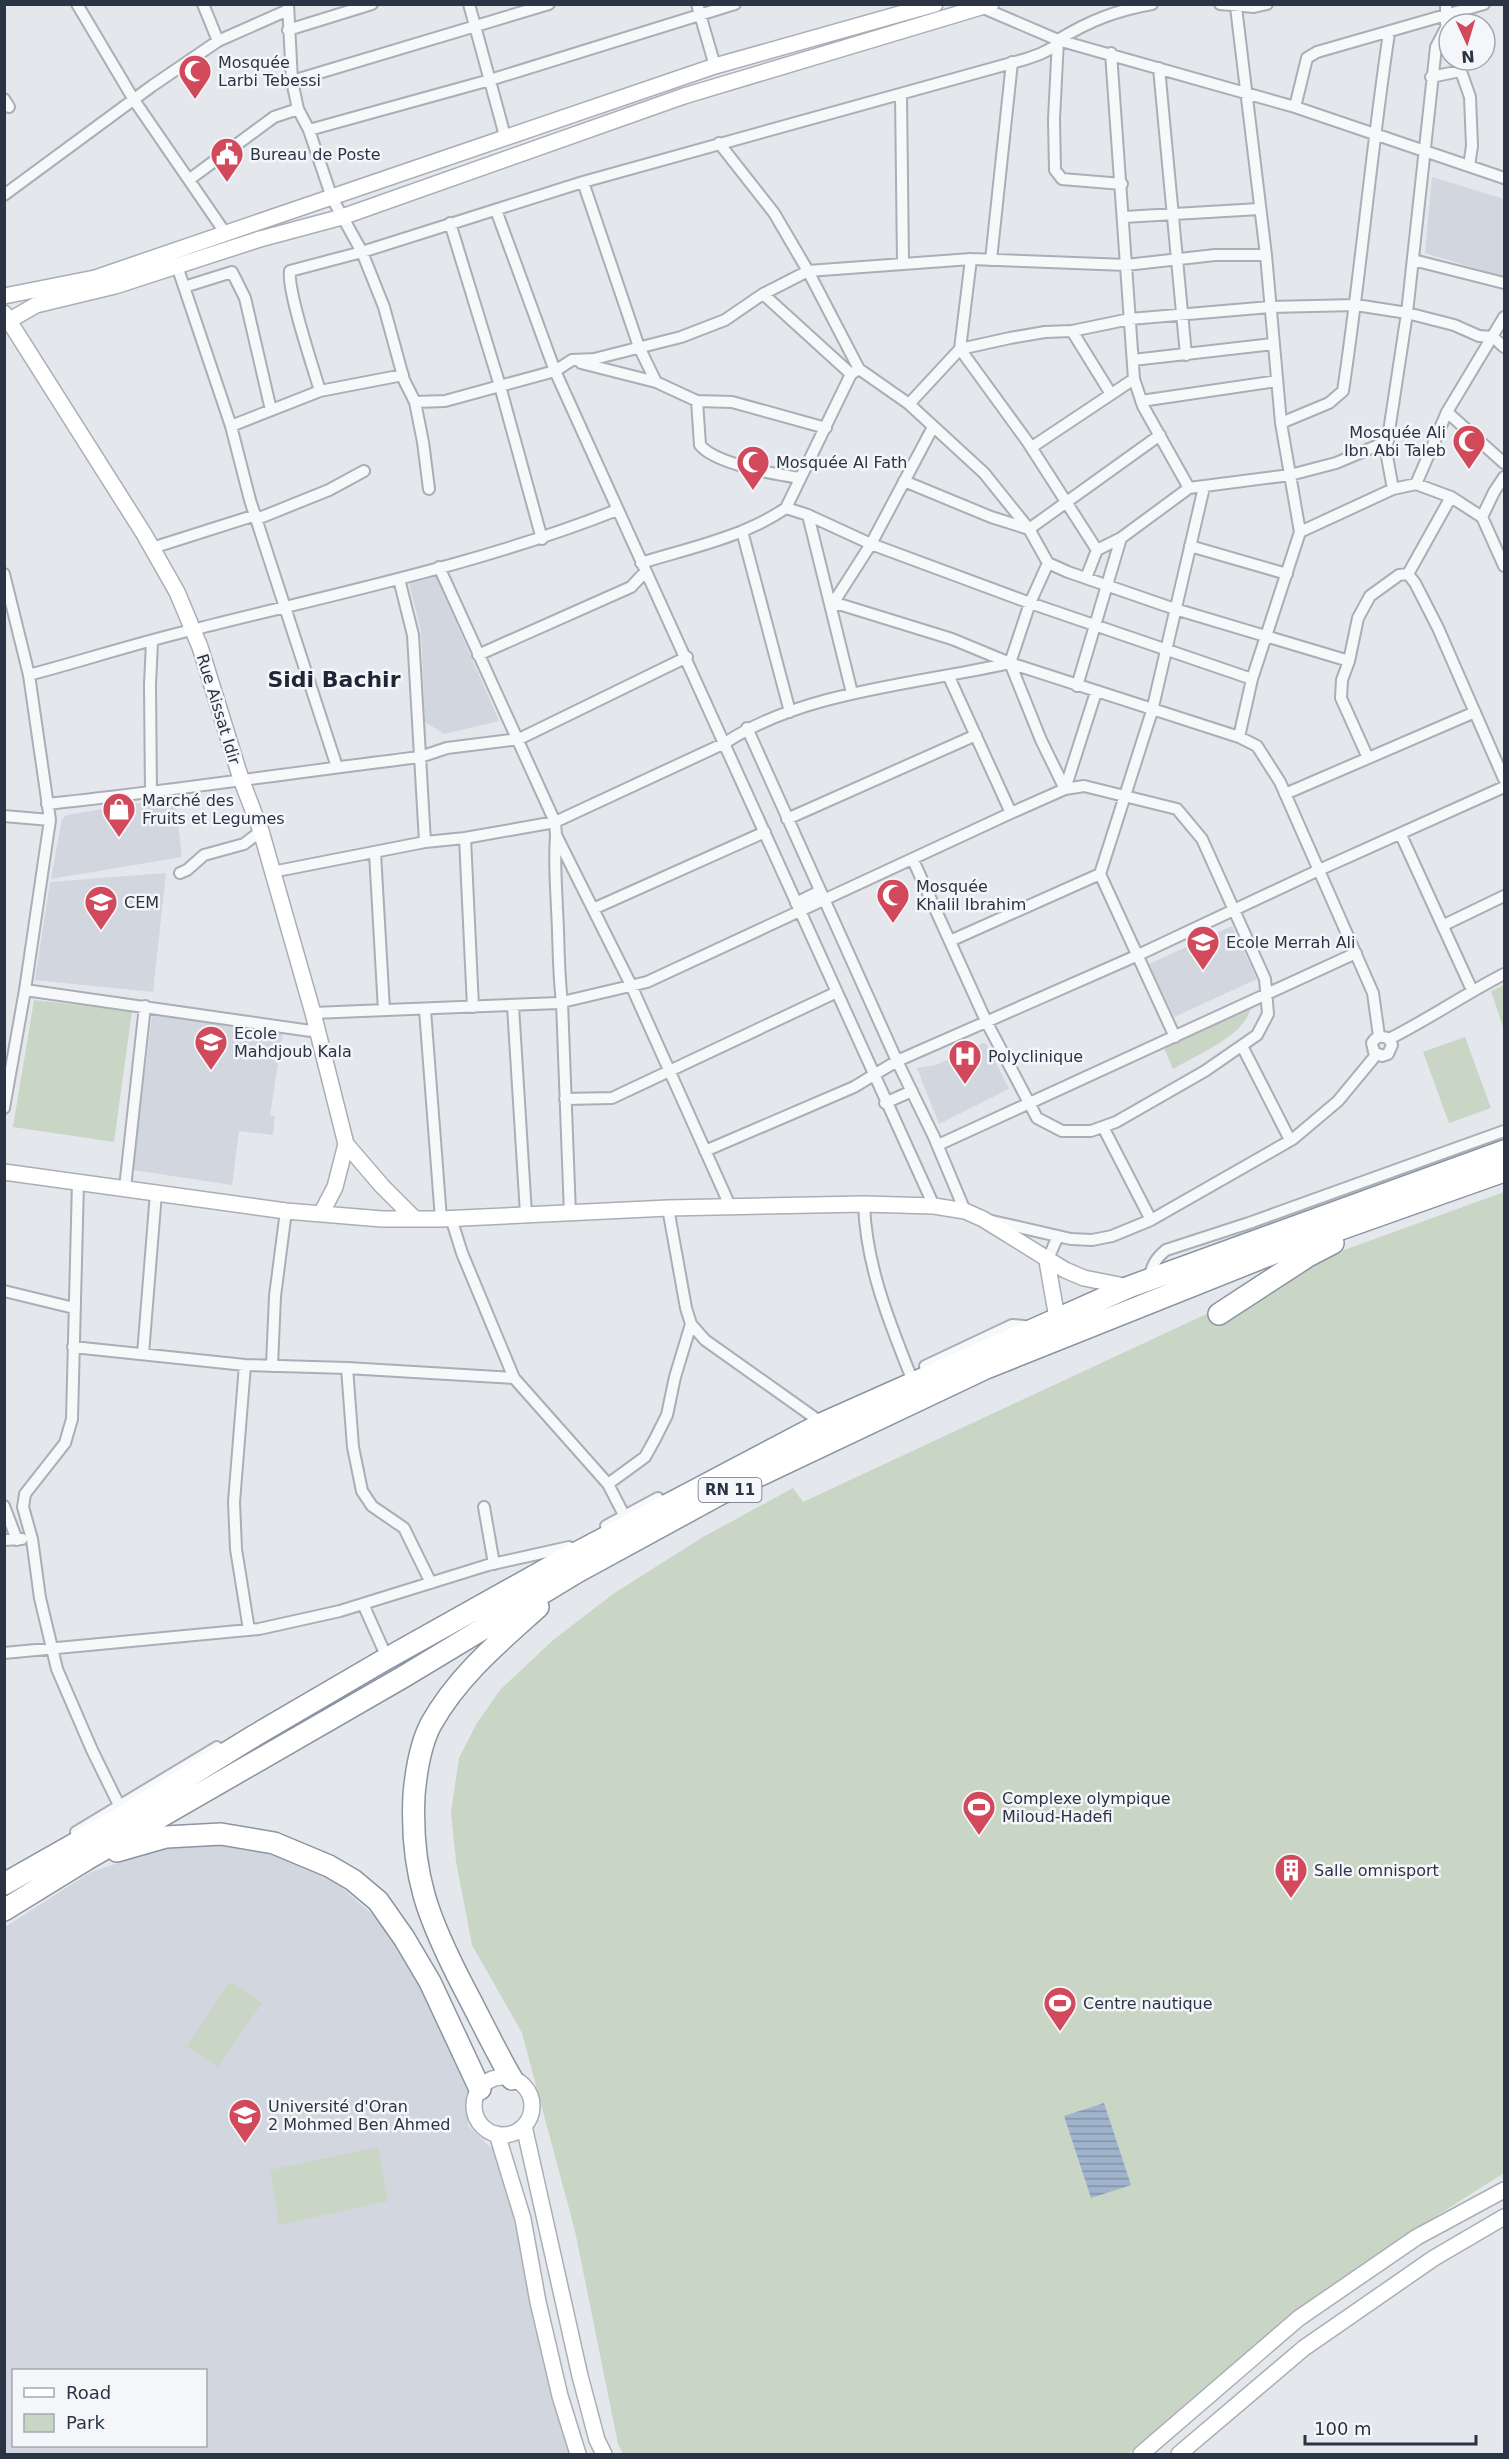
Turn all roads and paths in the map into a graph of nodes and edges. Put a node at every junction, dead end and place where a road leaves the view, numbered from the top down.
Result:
1 (77, 4) edge
2 (203, 4) edge
3 (372, 4) edge
4 (469, 4) edge
5 (549, 4) edge
6 (735, 4) edge
7 (935, 4) edge
8 (1152, 4) edge
9 (1220, 4) edge
10 (1268, 4) edge
11 (1484, 4) edge
12 (982, 5) edge
13 (288, 7) edge
14 (1236, 7) junction
15 (699, 10) edge
16 (1470, 12) edge
17 (475, 25) junction
18 (1437, 26) edge
19 (288, 30) junction
20 (1389, 33) junction
21 (218, 41) junction
22 (1058, 42) junction
23 (1437, 45) edge
24 (1111, 54) junction
25 (1012, 62) junction
26 (715, 66) junction
27 (1159, 68) junction
28 (1444, 72) edge
29 (1462, 72) edge
30 (1431, 77) junction
31 (490, 80) junction
32 (292, 81) junction
33 (901, 93) junction
34 (1248, 93) junction
35 (134, 100) junction
36 (1295, 107) junction
37 (298, 109) junction
38 (309, 130) junction
39 (1374, 133) junction
40 (505, 136) junction
41 (720, 143) junction
42 (1425, 152) junction
43 (1469, 166) junction
44 (1504, 178) edge
45 (190, 179) junction
46 (583, 182) junction
47 (1122, 184) junction
48 (4, 195) edge
49 (332, 198) junction
50 (1259, 209) junction
51 (496, 210) junction
52 (1173, 213) junction
53 (342, 217) junction
54 (1124, 217) junction
55 (450, 223) junction
56 (226, 234) junction
57 (362, 252) junction
58 (1266, 255) junction
59 (971, 259) junction
60 (991, 260) junction
61 (1177, 260) junction
62 (1413, 260) junction
63 (903, 262) junction
64 (1126, 265) junction
65 (177, 266) junction
66 (808, 271) junction
67 (1504, 283) edge
68 (184, 287) junction
69 (763, 294) junction
70 (4, 296) edge
71 (1356, 305) junction
72 (1270, 307) junction
73 (1407, 313) junction
74 (1182, 316) junction
75 (1504, 317) edge
76 (6, 318) edge
77 (1131, 320) junction
78 (1072, 331) junction
79 (1493, 337) junction
80 (1273, 344) junction
81 (639, 347) junction
82 (1504, 347) edge
83 (960, 349) junction
84 (1186, 355) junction
85 (572, 360) junction
86 (1132, 360) junction
87 (555, 371) junction
88 (855, 372) junction
89 (403, 375) junction
90 (1134, 378) junction
91 (1277, 381) junction
92 (656, 382) junction
93 (500, 386) junction
94 (320, 391) junction
95 (1111, 394) junction
96 (697, 401) junction
97 (1142, 401) junction
98 (415, 402) junction
99 (909, 404) junction
100 (271, 410) junction
101 (1447, 412) junction
102 (1281, 423) junction
103 (231, 426) junction
104 (933, 427) junction
105 (826, 428) junction
106 (1160, 435) junction
107 (1388, 441) junction
108 (1032, 447) junction
109 (1504, 463) edge
110 (364, 471) dead end
111 (1290, 475) junction
112 (1504, 477) edge
113 (799, 478) junction
114 (904, 481) junction
115 (1416, 484) junction
116 (1204, 487) junction
117 (1189, 488) junction
118 (429, 489) dead end
119 (1393, 489) junction
120 (1451, 497) junction
121 (1067, 502) junction
122 (786, 508) junction
123 (617, 510) junction
124 (808, 515) junction
125 (1482, 517) junction
126 (256, 518) junction
127 (1029, 529) junction
128 (742, 531) junction
129 (1300, 532) junction
130 (542, 538) junction
131 (1121, 538) junction
132 (871, 544) junction
133 (1190, 546) junction
134 (152, 548) junction
135 (1097, 550) junction
136 (1048, 563) junction
137 (1504, 566) edge
138 (439, 567) junction
139 (643, 568) junction
140 (4, 574) edge
141 (1287, 574) junction
142 (1408, 574) junction
143 (1086, 578) junction
144 (399, 579) junction
145 (1108, 585) junction
146 (1030, 603) junction
147 (832, 605) junction
148 (285, 608) junction
149 (1175, 609) junction
150 (1096, 624) junction
151 (193, 629) junction
152 (1267, 637) junction
153 (152, 642) junction
154 (1167, 648) junction
155 (478, 655) junction
156 (687, 657) junction
157 (1350, 661) junction
158 (1010, 663) junction
159 (29, 675) junction
160 (949, 677) junction
161 (1252, 679) junction
162 (1077, 686) junction
163 (1096, 692) junction
164 (852, 693) junction
165 (1152, 711) junction
166 (790, 712) junction
167 (1475, 712) junction
168 (747, 728) junction
169 (976, 735) junction
170 (1239, 737) junction
171 (519, 740) junction
172 (725, 743) junction
173 (420, 757) junction
174 (1368, 758) junction
175 (337, 767) junction
176 (241, 779) junction
177 (1504, 779) edge
178 (1504, 787) edge
179 (1065, 789) junction
180 (151, 794) junction
181 (1285, 794) junction
182 (1124, 796) junction
183 (47, 804) junction
184 (1011, 813) junction
185 (4, 816) edge
186 (787, 819) junction
187 (50, 820) junction
188 (555, 822) junction
189 (261, 831) junction
190 (765, 832) junction
191 (556, 835) junction
192 (1401, 835) junction
193 (465, 838) junction
194 (425, 842) junction
195 (375, 853) junction
196 (913, 860) junction
197 (1319, 870) junction
198 (272, 872) junction
199 (180, 873) dead end
200 (1100, 874) junction
201 (822, 896) junction
202 (1504, 896) edge
203 (798, 907) junction
204 (593, 909) junction
205 (1234, 910) junction
206 (1444, 925) junction
207 (950, 941) junction
208 (1356, 953) junction
209 (1136, 956) junction
210 (1504, 974) edge
211 (632, 986) junction
212 (25, 990) junction
213 (1472, 990) junction
214 (837, 992) junction
215 (1267, 994) junction
216 (562, 1002) junction
217 (145, 1006) junction
218 (513, 1006) junction
219 (473, 1007) junction
220 (425, 1010) junction
221 (384, 1011) junction
222 (314, 1013) junction
223 (986, 1022) junction
224 (318, 1032) junction
225 (1174, 1037) junction
226 (1384, 1038) junction
227 (1242, 1046) junction
228 (1376, 1055) junction
229 (897, 1061) junction
230 (670, 1070) junction
231 (874, 1076) junction
232 (7, 1081) edge
233 (912, 1091) junction
234 (566, 1099) junction
235 (885, 1103) junction
236 (1029, 1103) junction
237 (4, 1108) edge
238 (1103, 1127) junction
239 (1504, 1131) edge
240 (1288, 1136) dead end
241 (346, 1144) junction
242 (938, 1145) junction
243 (705, 1151) junction
244 (1504, 1151) edge
245 (1504, 1171) edge
246 (4, 1172) edge
247 (78, 1182) junction
248 (125, 1188) junction
249 (156, 1193) junction
250 (1428, 1198) junction
251 (864, 1204) junction
252 (934, 1206) junction
253 (668, 1208) junction
254 (731, 1208) junction
255 (965, 1210) junction
256 (286, 1211) junction
257 (321, 1214) junction
258 (526, 1214) junction
259 (570, 1214) junction
260 (415, 1219) junction
261 (446, 1219) junction
262 (983, 1219) junction
263 (1151, 1220) junction
264 (1058, 1236) junction
265 (1047, 1261) junction
266 (1149, 1280) junction
267 (1129, 1287) junction
268 (4, 1291) edge
269 (74, 1308) junction
270 (1218, 1314) dead end
271 (1057, 1318) junction
272 (691, 1324) junction
273 (1030, 1331) junction
274 (73, 1347) junction
275 (143, 1354) junction
276 (244, 1365) junction
277 (272, 1366) junction
278 (347, 1368) junction
279 (910, 1374) junction
280 (514, 1378) junction
281 (815, 1418) junction
282 (608, 1484) junction
283 (4, 1506) edge
284 (484, 1507) dead end
285 (624, 1515) junction
286 (32, 1539) junction
287 (4, 1540) edge
288 (17, 1540) junction
289 (569, 1547) junction
290 (494, 1564) junction
291 (577, 1572) junction
292 (431, 1583) junction
293 (363, 1604) junction
294 (249, 1630) junction
295 (52, 1649) junction
296 (384, 1651) junction
297 (4, 1653) edge
298 (119, 1805) junction
299 (87, 1859) junction
300 (4, 1876) edge
301 (4, 1884) edge
302 (4, 1910) edge
303 (512, 2079) junction
304 (480, 2089) junction
305 (524, 2126) junction
306 (497, 2134) junction
307 (1504, 2190) edge
308 (1504, 2217) edge
309 (578, 2454) edge
310 (604, 2454) edge
311 (1141, 2454) edge
312 (1179, 2454) edge

1 - 35 street
2 - 21 street
3 - 19 street
4 - 17 street
5 - 17 street
6 - 15 street
7 - 26 street
8 - 22 street
9 - 14 street
10 - 14 street
11 - 16 street
12 - 22 street
12 - 53 street
13 - 19 street
13 - 21 street
14 - 34 street
15 - 26 street
15 - 31 street
17 - 31 street
17 - 32 street
18 - 20 street
19 - 32 street
20 - 36 street
20 - 39 street
21 - 35 street
22 - 24 street
22 - 25 street
22 - 47 street
23 - 30 street
24 - 27 street
24 - 47 street
25 - 33 street
25 - 60 street
26 - 40 street
27 - 34 street
27 - 52 street
28 - 30 street
29 - 43 street
30 - 42 street
31 - 38 street
31 - 40 street
32 - 37 street
33 - 41 street
33 - 63 street
34 - 36 street
34 - 50 street
35 - 45 street
35 - 48 street
36 - 39 street
37 - 38 street
37 - 45 street
38 - 49 street
39 - 42 street
39 - 71 street
40 - 49 street
41 - 46 street
41 - 66 street
42 - 43 street
42 - 62 street
43 - 44 street
45 - 56 street
46 - 51 street
46 - 81 street
47 - 54 street
49 - 53 street
49 - 56 street
50 - 52 street
50 - 58 street
51 - 55 street
51 - 87 street
52 - 54 street
52 - 61 street
53 - 57 street
53 - 65 street
54 - 64 street
55 - 57 street
55 - 93 street
56 - 70 street
57 - 89 street
57 - 94 street
58 - 61 street
58 - 72 street
59 - 60 street
59 - 63 street
59 - 83 street
60 - 64 street
61 - 64 street
61 - 74 street
62 - 67 street
62 - 73 street
63 - 66 street
64 - 77 street
65 - 68 street
65 - 76 street
66 - 69 street
66 - 88 street
68 - 100 street
68 - 103 street
69 - 81 street
69 - 88 street
71 - 72 street
71 - 73 street
71 - 102 street
72 - 74 street
72 - 80 street
73 - 79 street
73 - 107 street
74 - 77 street
74 - 84 street
75 - 79 street
76 - 134 street, Rue Aissat Idir
77 - 78 street
77 - 86 street
78 - 83 street
78 - 95 street
79 - 82 street
79 - 101 street
80 - 84 street
80 - 91 street
81 - 85 street
81 - 92 street
83 - 99 street
83 - 108 street
84 - 86 street
85 - 87 street
85 - 92 street
86 - 90 street
87 - 93 street
87 - 123 street
88 - 99 street
88 - 105 street
89 - 94 street
89 - 98 street
90 - 95 street
90 - 97 street
91 - 97 street
91 - 102 street
92 - 96 street
93 - 98 street
93 - 130 street
94 - 100 street
95 - 108 street
96 - 105 street
96 - 113 street
97 - 106 street
98 - 118 street
99 - 104 street
100 - 103 street
101 - 109 street
101 - 115 street
102 - 111 street
103 - 126 street
104 - 114 street
104 - 127 street
105 - 113 street
106 - 117 street
106 - 121 street
107 - 111 street
107 - 119 street
108 - 121 street
110 - 126 street
111 - 116 street
111 - 129 street
112 - 125 street
113 - 122 street
114 - 127 street
114 - 132 street
115 - 119 street
115 - 120 street
116 - 117 street
116 - 133 street
117 - 131 street
119 - 129 street
120 - 125 street
120 - 142 street
121 - 127 street
121 - 135 street
122 - 124 street
122 - 128 street
123 - 130 street
123 - 139 street
124 - 132 street
124 - 147 street
125 - 137 street
126 - 134 street
126 - 148 street
127 - 136 street
128 - 139 street
128 - 166 street
129 - 141 street
130 - 138 street
131 - 135 street
131 - 145 street
132 - 146 street
132 - 147 street
133 - 141 street
133 - 149 street
134 - 151 street, Rue Aissat Idir
135 - 143 street
136 - 143 street
136 - 146 street
138 - 144 street
138 - 155 street
139 - 155 street
139 - 156 street
140 - 159 street
141 - 152 street
142 - 157 street
142 - 167 street
143 - 145 street
144 - 148 street
144 - 173 street
145 - 149 street
145 - 150 street
146 - 150 street
146 - 158 street
147 - 158 street
147 - 164 street
148 - 151 street
148 - 175 street
149 - 152 street
149 - 154 street
150 - 154 street
150 - 162 street
151 - 153 street
151 - 176 street, Rue Aissat Idir
152 - 157 street
152 - 161 street
153 - 159 street
153 - 180 street
154 - 161 street
154 - 165 street
155 - 171 street
156 - 171 street
156 - 172 street
157 - 174 street
158 - 160 street
158 - 162 street
158 - 179 street
159 - 183 street
160 - 164 street
160 - 169 street
161 - 170 street
162 - 163 street
163 - 165 street
163 - 179 street
164 - 166 street
165 - 170 street
165 - 182 street
166 - 168 street
167 - 174 street
167 - 177 street
168 - 172 street
168 - 186 street
169 - 184 street
169 - 186 street
170 - 181 street
171 - 173 street
171 - 188 street
172 - 188 street
172 - 190 street
173 - 175 street
173 - 194 street
174 - 181 street
175 - 176 street
176 - 180 street
176 - 189 street, Rue Aissat Idir
178 - 192 street
179 - 182 street
179 - 184 street
180 - 183 street
181 - 197 street
182 - 200 street
182 - 205 street
183 - 187 street
184 - 196 street
185 - 187 street
186 - 201 street
187 - 212 street
188 - 191 street
188 - 193 street
189 - 198 street, Rue Aissat Idir
189 - 199 street
190 - 203 street
190 - 204 street
191 - 204 street
191 - 216 street
192 - 197 street
192 - 206 street
193 - 194 street
193 - 219 street
194 - 195 street
195 - 198 street
195 - 221 street
196 - 201 street
196 - 207 street
197 - 205 street
197 - 208 street
198 - 222 street, Rue Aissat Idir
200 - 207 street
200 - 209 street
201 - 203 street
201 - 229 street
202 - 206 street
203 - 211 street
203 - 214 street
204 - 211 street
205 - 209 street
205 - 215 street
206 - 213 street
207 - 223 street
208 - 215 street
208 - 226 street
209 - 223 street
209 - 225 street
210 - 213 street
211 - 216 street
211 - 230 street
212 - 217 street
212 - 232 street
213 - 226 street
214 - 230 street
214 - 231 street
215 - 225 street
215 - 227 street
216 - 218 street
216 - 234 street
217 - 224 street
217 - 248 street
218 - 219 street
218 - 258 street
219 - 220 street
220 - 221 street
220 - 261 street
221 - 222 street
222 - 224 street, Rue Aissat Idir
223 - 229 street
223 - 236 street
224 - 241 street, Rue Aissat Idir
225 - 236 street
226 - 228 street
226 - 228 street
227 - 238 street
227 - 240 street
228 - 263 street
229 - 231 street
229 - 233 street
230 - 234 street
230 - 243 street
231 - 235 street
231 - 243 street
232 - 237 street
233 - 235 street
233 - 242 street
234 - 259 street
235 - 252 street
236 - 238 street
236 - 242 street
238 - 263 street
239 - 266 street
241 - 257 street
241 - 260 street
242 - 255 street
243 - 254 street
244 - 266 highway, RN 11
245 - 250 highway, RN 11
246 - 247 street
247 - 248 street
247 - 269 street
248 - 249 street
249 - 256 street
249 - 275 street
250 - 270 highway
250 - 291 highway, RN 11
251 - 252 street
251 - 254 street
251 - 279 street
252 - 255 street
253 - 254 street
253 - 259 street
253 - 272 street
255 - 262 street
256 - 257 street
256 - 277 street
257 - 260 street
258 - 259 street
258 - 261 street
260 - 261 street
261 - 280 street
262 - 264 street
262 - 265 street
263 - 264 street
264 - 265 street
265 - 267 street
265 - 271 street
266 - 267 highway, RN 11
267 - 271 highway, RN 11
268 - 269 street
269 - 274 street
271 - 273 highway, RN 11
272 - 281 street
272 - 282 street
273 - 279 street
273 - 301 highway, RN 11
274 - 275 street
274 - 286 street
275 - 276 street
276 - 277 street
276 - 294 street
277 - 278 street
278 - 280 street
278 - 292 street
279 - 281 street
280 - 282 street
281 - 285 street
282 - 285 street
283 - 288 street
284 - 290 street
285 - 289 street
286 - 288 street
286 - 295 street
287 - 288 street
289 - 290 street
289 - 296 street
290 - 292 street
291 - 299 highway, RN 11
291 - 303 highway
292 - 293 street
293 - 294 street
293 - 296 street
294 - 295 street
295 - 297 street
295 - 298 street
296 - 298 street
298 - 300 street
299 - 302 highway, RN 11
299 - 304 highway
303 - 304 street
303 - 305 street
304 - 306 street
305 - 306 street
305 - 310 street
306 - 309 street
307 - 311 street
308 - 312 street

